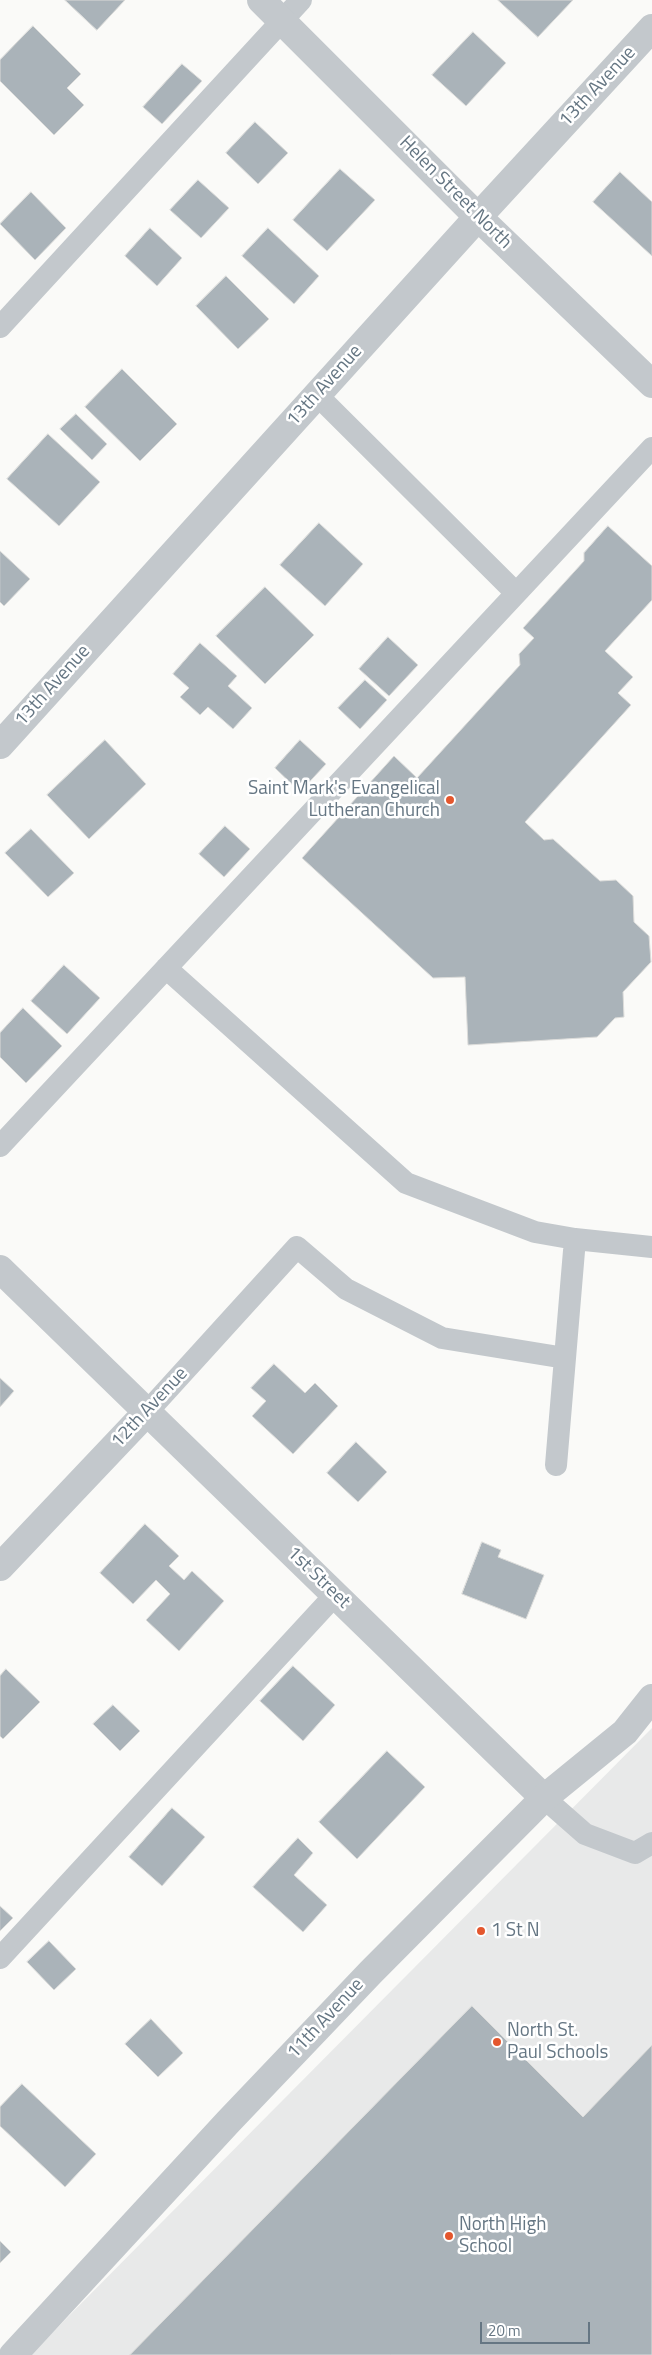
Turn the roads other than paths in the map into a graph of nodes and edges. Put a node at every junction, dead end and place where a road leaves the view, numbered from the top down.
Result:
1 (261, 0) edge
2 (301, 0) edge
3 (282, 21) junction
4 (652, 28) edge
5 (478, 216) junction
6 (0, 327) edge
7 (652, 384) edge
8 (317, 395) junction
9 (652, 448) edge
10 (516, 593) junction
11 (0, 745) edge
12 (166, 968) junction
13 (0, 1146) edge
14 (575, 1239) junction
15 (652, 1248) edge
16 (0, 1269) edge
17 (565, 1358) junction
18 (147, 1412) junction
19 (556, 1465) dead end
20 (0, 1567) edge
21 (335, 1595) junction
22 (652, 1698) edge
23 (544, 1798) junction
24 (652, 1843) edge
25 (0, 1958) edge
26 (13, 2355) edge

1 - 3 street, Helen Street North
2 - 3 lane
3 - 5 street, Helen Street North
3 - 6 lane
4 - 5 street, 13th Avenue
5 - 7 street, Helen Street North
5 - 8 street, 13th Avenue
8 - 10 lane
8 - 11 street, 13th Avenue
9 - 10 lane
10 - 12 lane
12 - 13 lane
12 - 14 lane
14 - 15 lane
14 - 17 lane
16 - 18 street, 1st Street
17 - 18 lane, 12th Avenue
17 - 19 lane
18 - 20 street, 12th Avenue
18 - 21 street, 1st Street
21 - 23 street, 1st Street
21 - 25 lane
22 - 23 street, 11th Avenue
23 - 24 lane, 1st Street
23 - 26 street, 11th Avenue

